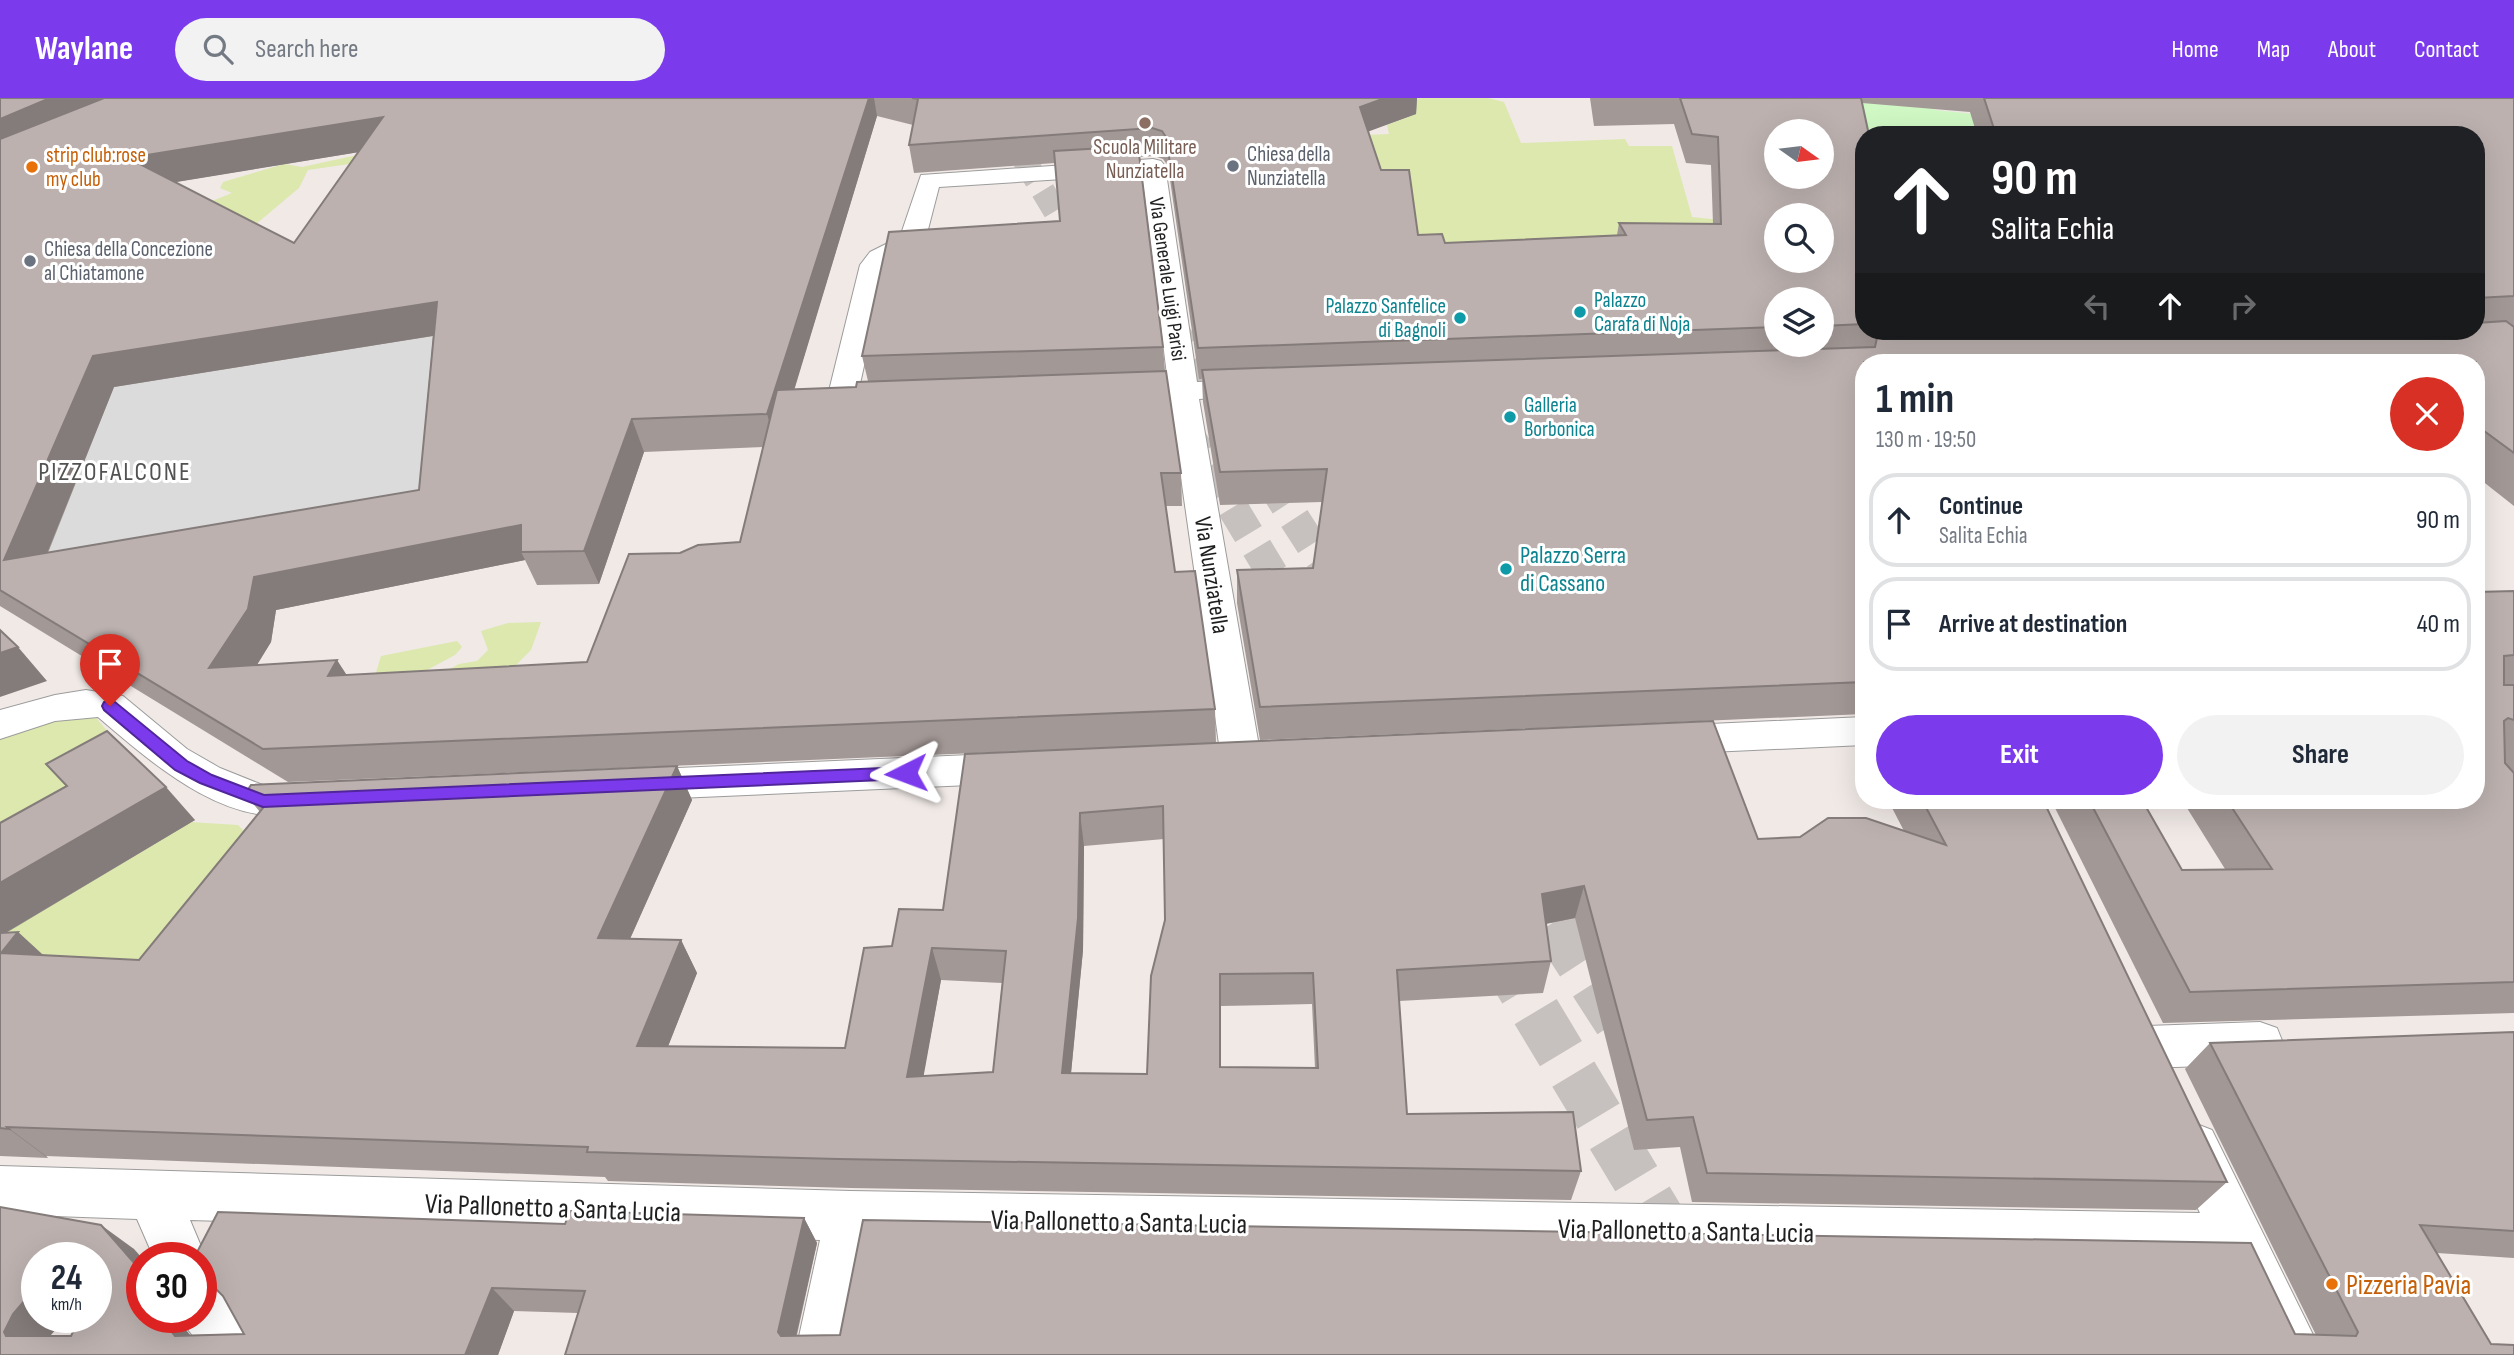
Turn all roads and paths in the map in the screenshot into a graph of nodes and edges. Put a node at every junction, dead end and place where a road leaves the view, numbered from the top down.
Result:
1 (1276, 388) edge
2 (1184, 391) junction
3 (1086, 394) edge
4 (910, 400) edge
5 (0, 725) edge
6 (1855, 731) edge
7 (1629, 741) edge
8 (1199, 760) edge
9 (1046, 767) edge
10 (598, 786) edge
11 (333, 798) edge
12 (2296, 1042) edge
13 (0, 1190) edge
14 (153, 1195) junction
15 (851, 1216) junction
16 (2239, 1239) junction
17 (173, 1242) edge
18 (217, 1324) edge
19 (244, 1355) edge
20 (823, 1355) edge
21 (2295, 1355) edge

1 - 2 street
2 - 3 street
2 - 4 street, Via Generale Luigi Parisi
2 - 8 street, Via Nunziatella
5 - 11 street
6 - 7 street
9 - 10 street
12 - 16 street
13 - 14 street, Via Pallonetto a Santa Lucia
14 - 15 street, Via Pallonetto a Santa Lucia
14 - 17 street
15 - 16 street, Via Pallonetto a Santa Lucia
15 - 20 street
16 - 21 street
18 - 19 street

